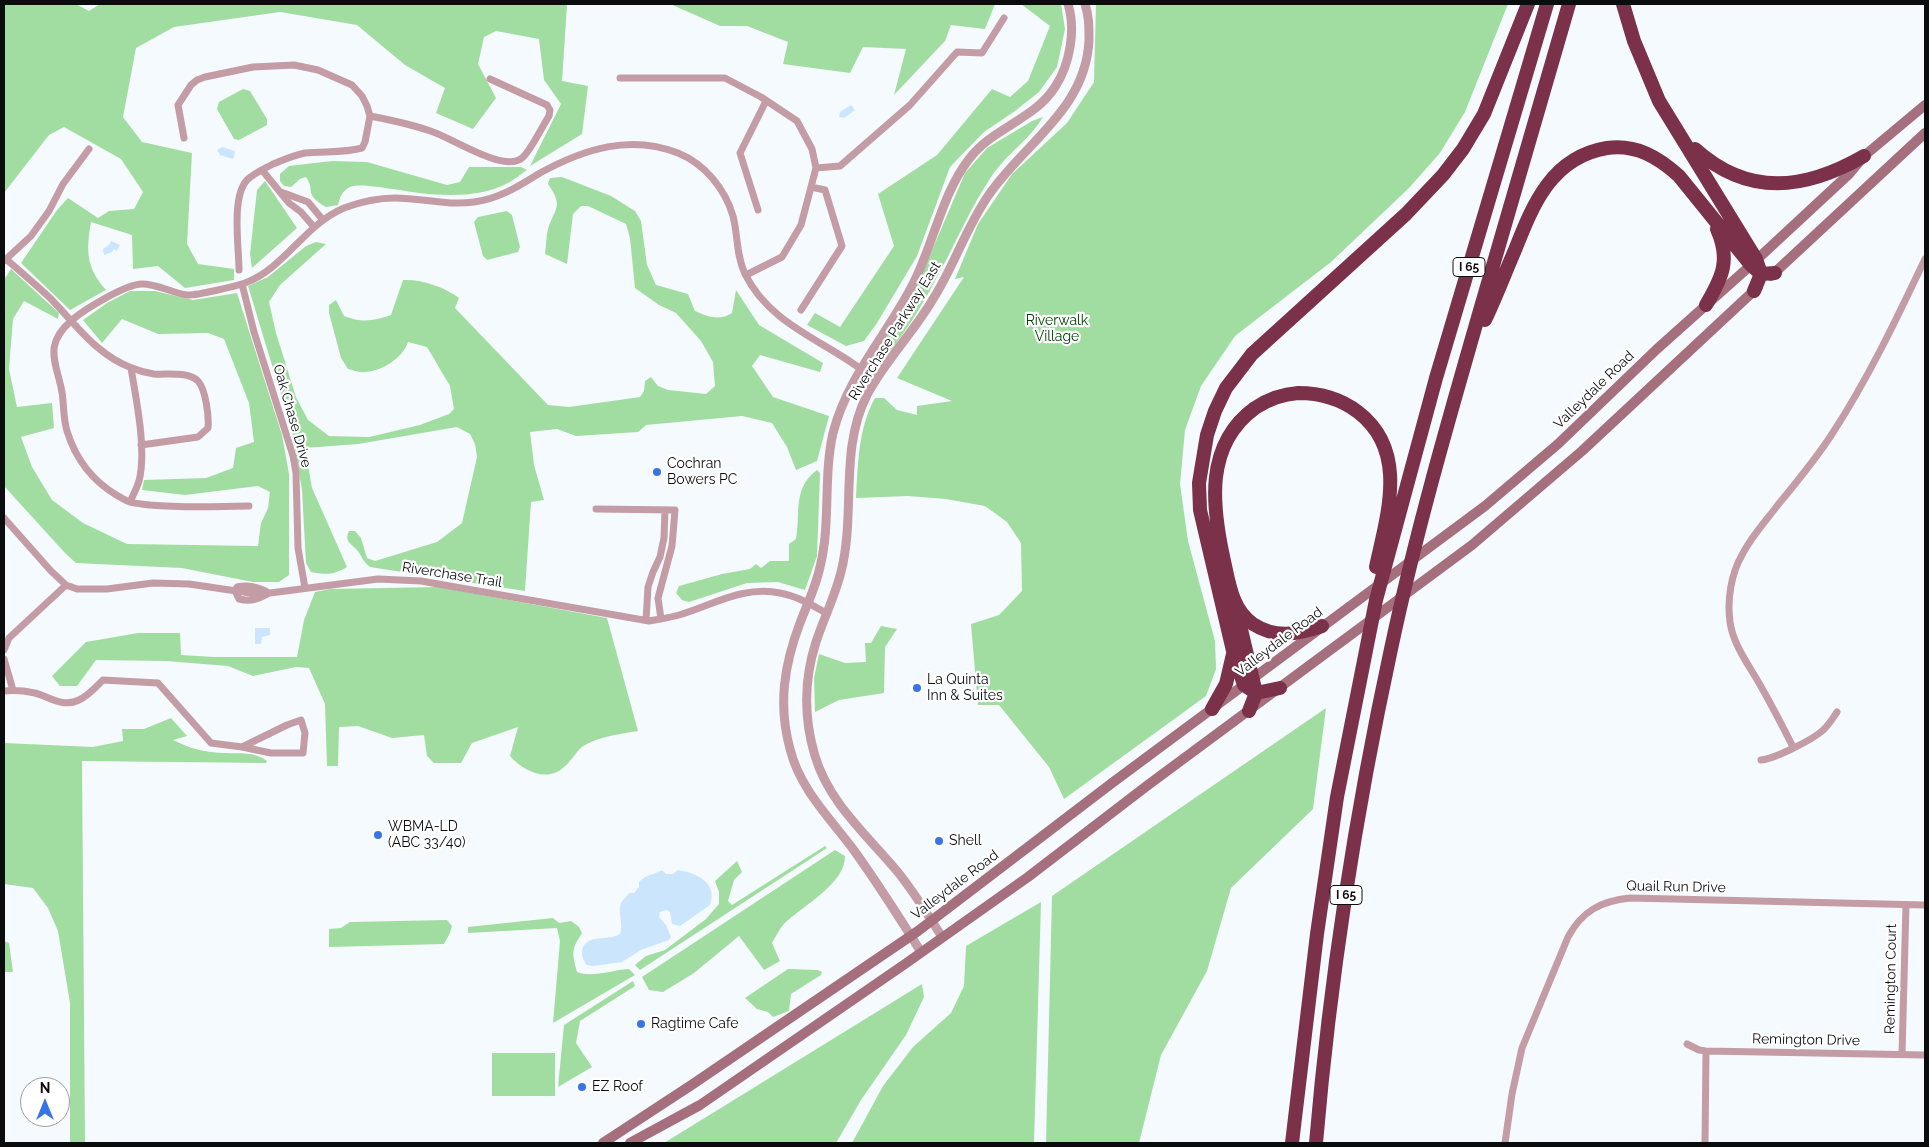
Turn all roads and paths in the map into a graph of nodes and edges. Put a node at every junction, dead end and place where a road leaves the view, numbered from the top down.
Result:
1 (1068, 4) edge
2 (1085, 4) edge
3 (1528, 4) edge
4 (1547, 4) edge
5 (1569, 4) edge
6 (1623, 4) edge
7 (1004, 18) dead end
8 (620, 78) dead end
9 (490, 79) dead end
10 (766, 101) junction
11 (1925, 105) edge
12 (370, 116) junction
13 (1925, 134) edge
14 (184, 138) dead end
15 (1686, 143) junction
16 (89, 150) dead end
17 (1864, 156) junction
18 (816, 168) junction
19 (262, 170) junction
20 (811, 187) junction
21 (278, 190) junction
22 (758, 210) dead end
23 (323, 220) junction
24 (1714, 222) junction
25 (314, 227) junction
26 (1925, 259) edge
27 (5, 260) edge
28 (1761, 268) junction
29 (239, 270) dead end
30 (746, 275) junction
31 (242, 284) junction
32 (1754, 291) joint
33 (1706, 305) junction
34 (801, 310) dead end
35 (71, 321) junction
36 (1470, 344) junction
37 (861, 367) junction
38 (131, 368) junction
39 (876, 381) junction
40 (141, 444) junction
41 (130, 502) junction
42 (248, 506) dead end
43 (596, 508) dead end
44 (665, 510) junction
45 (4, 518) edge
46 (1389, 533) junction
47 (66, 585) junction
48 (305, 588) junction
49 (235, 591) junction
50 (250, 593) junction
51 (270, 593) junction
52 (809, 603) junction
53 (1235, 604) junction
54 (826, 613) junction
55 (661, 619) junction
56 (646, 620) junction
57 (1322, 626) junction
58 (4, 650) edge
59 (1233, 650) junction
60 (4, 659) edge
61 (1251, 685) junction
62 (1280, 688) junction
63 (13, 690) junction
64 (4, 691) edge
65 (1212, 708) junction
66 (1249, 711) junction
67 (1837, 712) dead end
68 (242, 747) junction
69 (1793, 747) junction
70 (1761, 760) dead end
71 (1906, 905) junction
72 (1925, 905) edge
73 (932, 921) junction
74 (911, 936) junction
75 (942, 937) junction
76 (921, 952) junction
77 (1687, 1044) dead end
78 (1706, 1051) junction
79 (1902, 1054) junction
80 (1925, 1055) edge
81 (603, 1143) edge
82 (630, 1143) edge
83 (1292, 1143) edge
84 (1316, 1143) edge
85 (1505, 1143) edge
86 (1705, 1143) edge

1 - 37 street, Riverchase Parkway East
2 - 39 street, Riverchase Parkway East
3 - 59 highway
4 - 46 highway, I 65
5 - 36 highway, I 65
6 - 15 highway
7 - 18 street
8 - 10 street
9 - 12 street
10 - 18 street
10 - 22 street
11 - 17 main road, Valleydale Road
12 - 14 street
12 - 19 street
13 - 28 main road, Valleydale Road
15 - 17 highway
15 - 28 highway
16 - 27 street
17 - 28 main road, Valleydale Road
18 - 20 street
19 - 21 street
19 - 29 street
20 - 30 street
20 - 34 street
21 - 23 street
21 - 25 street
23 - 25 street
23 - 30 street
24 - 28 highway
24 - 33 highway
24 - 36 highway
25 - 31 street
26 - 69 street
27 - 35 street
28 - 32 highway
28 - 33 main road, Valleydale Road
30 - 37 street
31 - 35 street
31 - 48 street, Oak Chase Drive
32 - 62 main road
33 - 57 main road, Valleydale Road
35 - 38 street
35 - 41 street
36 - 84 highway, I 65
37 - 39 street
37 - 52 street, Riverchase Parkway East
38 - 40 street
38 - 40 street
39 - 54 street, Riverchase Parkway East
40 - 41 street
41 - 42 street
43 - 44 street
44 - 55 street
44 - 56 street
45 - 47 street
46 - 53 highway
46 - 83 highway, I 65
47 - 49 street
47 - 58 street
48 - 51 street, Riverchase Trail
48 - 56 street, Riverchase Trail
49 - 50 street, Riverchase Trail
49 - 50 street
50 - 51 street, Riverchase Trail
50 - 51 street
52 - 54 street, Riverchase Trail
52 - 55 street, Riverchase Trail
52 - 74 street, Riverchase Parkway East
53 - 57 highway
53 - 61 highway
54 - 73 street, Riverchase Parkway East
55 - 56 street, Riverchase Trail
57 - 61 main road, Valleydale Road
59 - 61 highway
59 - 65 highway
60 - 63 street
61 - 62 highway
61 - 65 main road, Valleydale Road
61 - 66 highway
62 - 66 main road
63 - 64 street
63 - 68 street
65 - 73 main road, Valleydale Road
66 - 75 main road
67 - 69 street
68 - 68 street
69 - 70 street
71 - 72 street, Quail Run Drive
71 - 79 street, Remington Court
71 - 85 street, Quail Run Drive
73 - 74 main road, Valleydale Road
73 - 75 street, Riverchase Parkway East
74 - 76 street, Riverchase Parkway East
74 - 81 main road, Valleydale Road
75 - 76 main road
76 - 82 main road
77 - 78 street, Remington Drive
78 - 79 street, Remington Drive
78 - 86 street
79 - 80 street, Remington Drive

